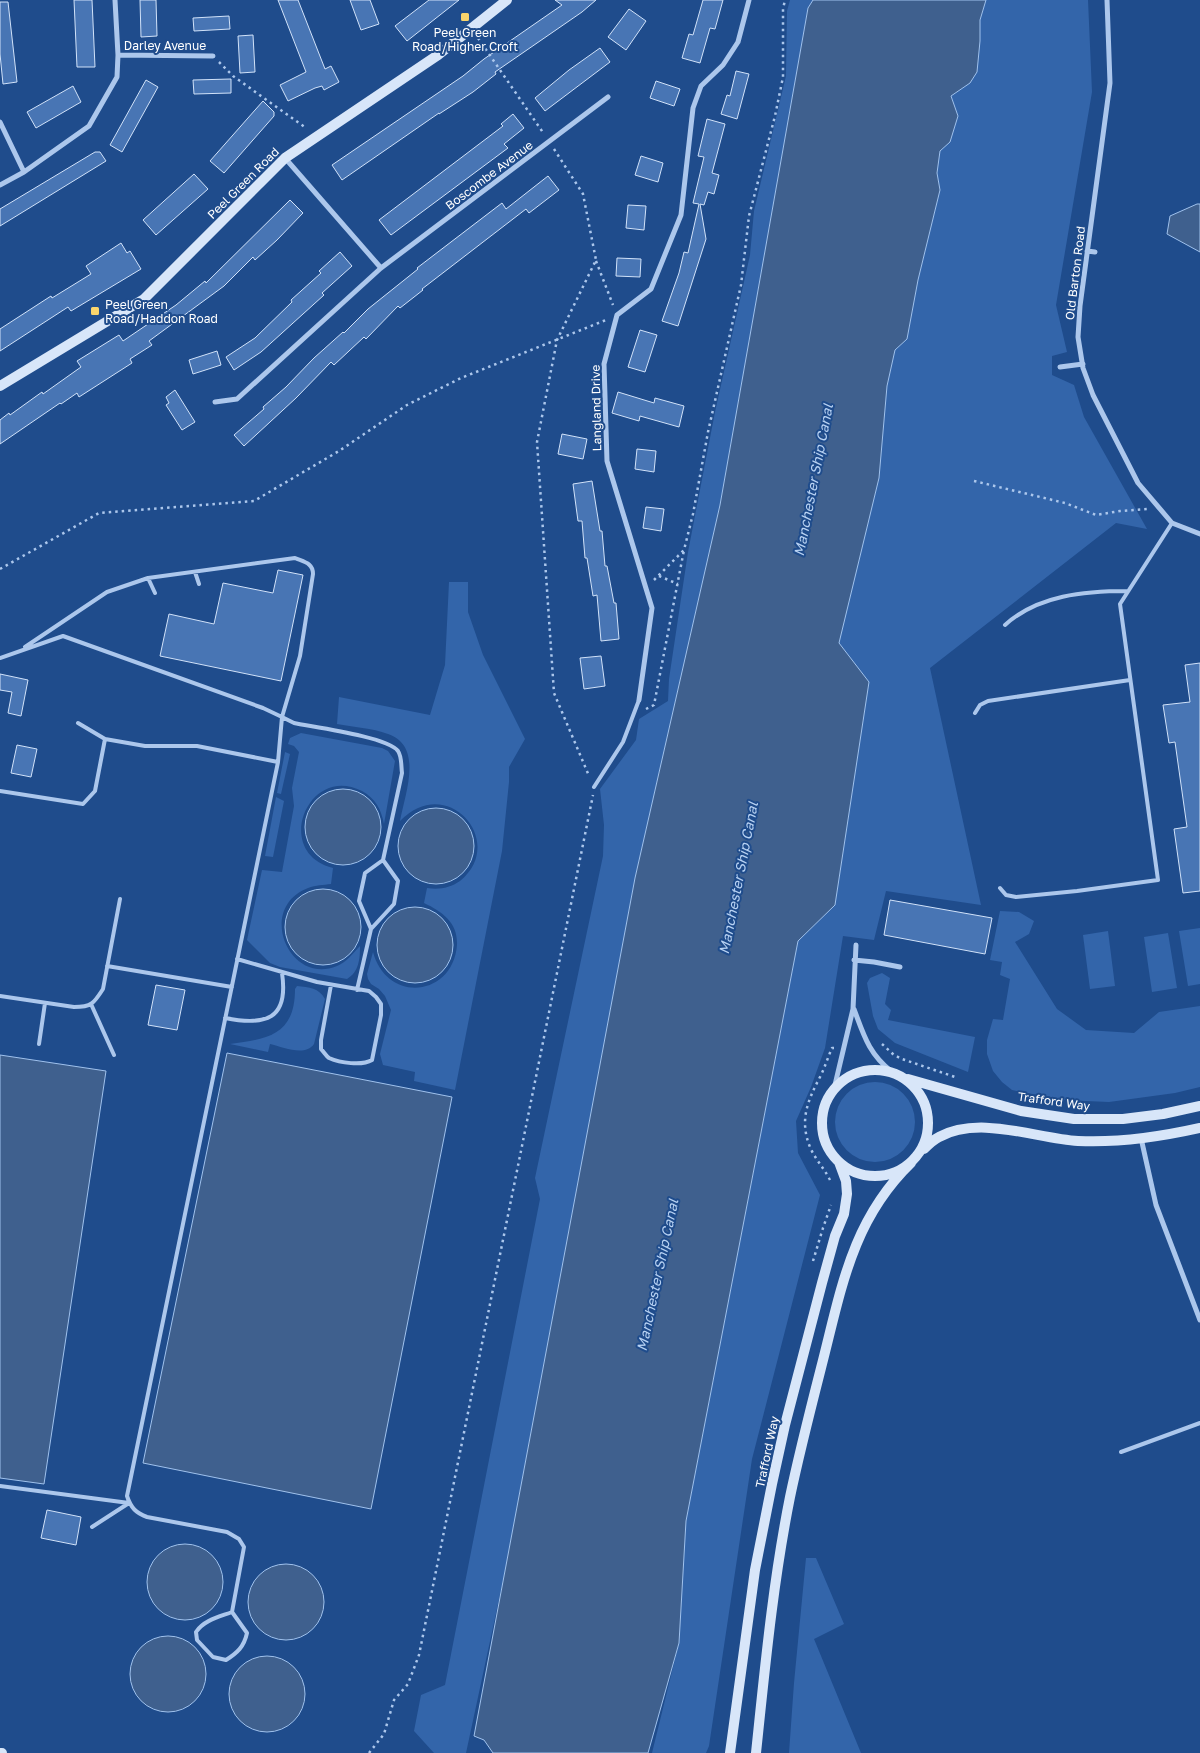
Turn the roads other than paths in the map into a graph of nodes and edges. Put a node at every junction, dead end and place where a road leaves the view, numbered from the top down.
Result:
1 (115, 0) edge
2 (507, 0) edge
3 (749, 0) edge
4 (1107, 0) edge
5 (118, 55) junction
6 (213, 56) road end
7 (608, 97) dead end
8 (0, 122) edge
9 (285, 158) junction
10 (24, 172) junction
11 (0, 185) edge
12 (1087, 251) junction
13 (1095, 252) dead end
14 (381, 268) junction
15 (1083, 364) junction
16 (1060, 367) dead end
17 (0, 386) edge
18 (215, 402) dead end
19 (1172, 524) junction
20 (1200, 534) edge
21 (195, 572) junction
22 (148, 578) junction
23 (199, 584) dead end
24 (1128, 591) junction
25 (155, 593) dead end
26 (1005, 625) dead end
27 (18, 651) junction
28 (0, 658) edge
29 (1130, 680) junction
30 (639, 700) joint
31 (975, 713) dead end
32 (282, 717) junction
33 (78, 723) dead end
34 (105, 739) junction
35 (278, 762) junction
36 (594, 788) road end
37 (0, 791) edge
38 (383, 860) junction
39 (1000, 888) dead end
40 (120, 899) dead end
41 (371, 929) junction
42 (856, 945) dead end
43 (237, 959) junction
44 (854, 960) junction
45 (107, 966) junction
46 (900, 966) dead end
47 (282, 973) junction
48 (332, 985) junction
49 (232, 987) junction
50 (357, 990) junction
51 (0, 996) edge
52 (45, 1003) junction
53 (91, 1004) junction
54 (854, 1009) junction
55 (225, 1018) junction
56 (39, 1044) dead end
57 (114, 1054) dead end
58 (892, 1072) junction
59 (907, 1079) junction
60 (834, 1089) junction
61 (1200, 1106) edge
62 (1200, 1128) edge
63 (1141, 1138) junction
64 (921, 1151) junction
65 (839, 1162) junction
66 (911, 1163) junction
67 (1200, 1320) edge
68 (1200, 1423) edge
69 (1120, 1452) dead end
70 (0, 1486) edge
71 (129, 1503) junction
72 (92, 1528) dead end
73 (232, 1612) junction
74 (730, 1753) edge
75 (756, 1753) edge

1 - 5 street
2 - 9 street, Peel Green Road
3 - 30 street, Langland Drive
4 - 12 street, Old Barton Road
5 - 6 street, Darley Avenue
5 - 10 street
7 - 14 street, Boscombe Avenue
8 - 10 street
9 - 14 street
9 - 17 street, Peel Green Road
10 - 11 street
12 - 13 street
12 - 15 street, Old Barton Road
14 - 18 street, Boscombe Avenue
15 - 16 street
15 - 19 street, Old Barton Road
19 - 20 street
19 - 24 lane
21 - 22 lane
21 - 23 lane
21 - 32 lane
22 - 25 lane
22 - 27 lane
24 - 26 lane
24 - 29 lane
27 - 28 lane
27 - 32 lane
29 - 31 lane
29 - 39 lane
30 - 36 lane
32 - 35 lane
32 - 38 lane
33 - 34 lane
34 - 35 lane
34 - 37 lane
35 - 43 lane
38 - 41 lane
38 - 41 lane
40 - 45 lane
41 - 50 lane
42 - 44 street
43 - 47 lane
43 - 49 lane
44 - 46 street
44 - 54 street
45 - 49 lane
45 - 53 lane
47 - 48 lane
47 - 55 lane
48 - 50 lane
48 - 50 lane
49 - 55 lane
51 - 52 lane
52 - 53 lane
52 - 56 lane
53 - 57 lane
54 - 58 street
54 - 60 street
55 - 71 lane
58 - 59 street
58 - 60 street
59 - 61 street, Trafford Way
59 - 64 street
60 - 65 street
62 - 63 street
63 - 64 street
63 - 67 street
64 - 66 street
65 - 66 street
65 - 74 street, Trafford Way
66 - 75 street
68 - 69 lane
70 - 71 lane
71 - 72 lane
71 - 73 lane
73 - 73 lane

